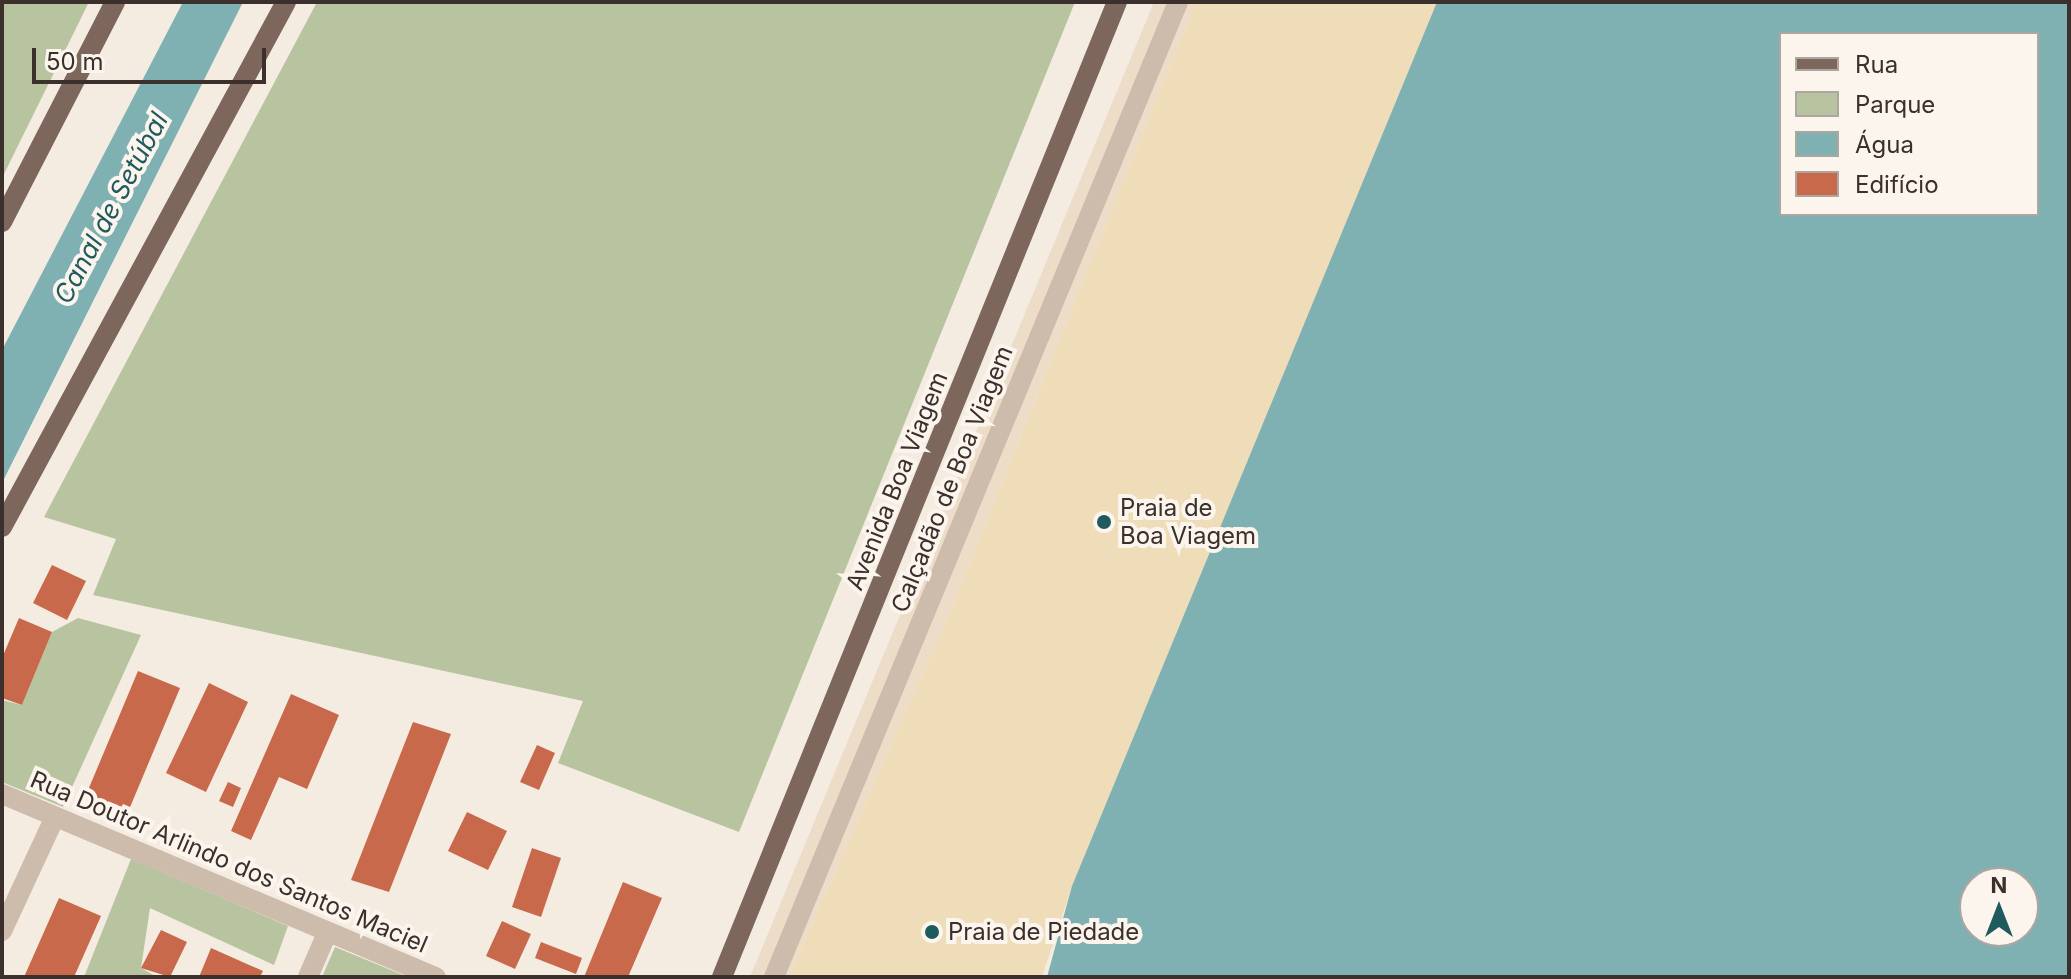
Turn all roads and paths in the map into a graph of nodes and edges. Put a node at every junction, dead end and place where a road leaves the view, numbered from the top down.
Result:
1 (115, 2) edge
2 (286, 2) edge
3 (1117, 2) edge
4 (1178, 2) edge
5 (2, 222) edge
6 (2, 527) edge
7 (2, 794) edge
8 (55, 817) junction
9 (2, 931) edge
10 (327, 933) junction
11 (308, 977) edge
12 (436, 977) edge
13 (722, 977) edge
14 (774, 977) edge

1 - 5 main road
2 - 6 main road
3 - 13 main road, Avenida Boa Viagem
4 - 14 street, Calçadão de Boa Viagem
7 - 8 street, Rua Doutor Arlindo dos Santos Maciel
8 - 9 street
8 - 10 street, Rua Doutor Arlindo dos Santos Maciel
10 - 11 street
10 - 12 street, Rua Doutor Arlindo dos Santos Maciel

